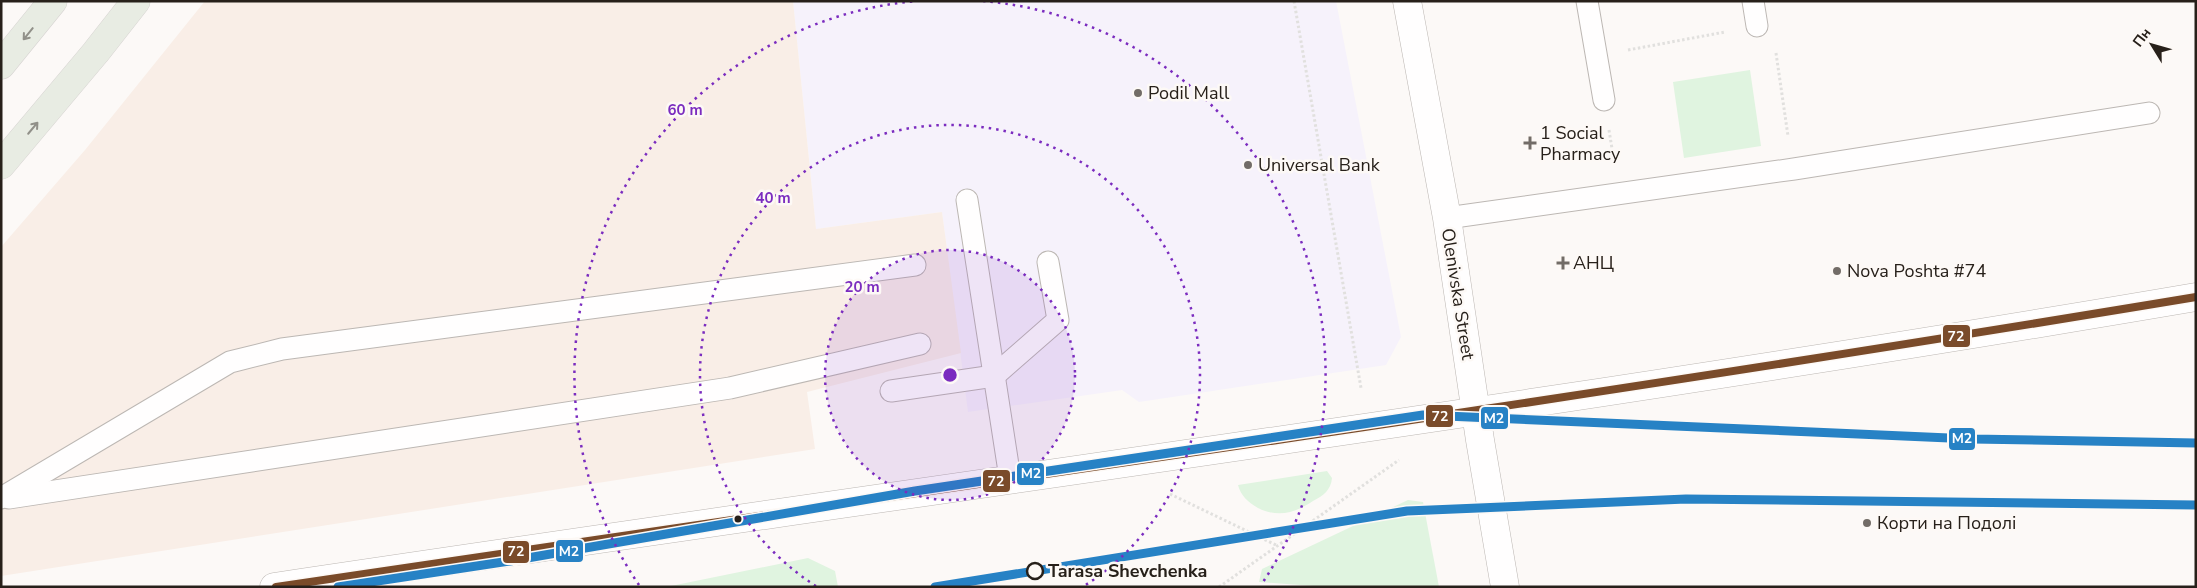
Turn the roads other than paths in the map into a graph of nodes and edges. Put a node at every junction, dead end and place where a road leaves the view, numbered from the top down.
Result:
1 (53, 1) edge
2 (136, 1) edge
3 (1407, 1) edge
4 (1587, 1) edge
5 (1753, 1) edge
6 (1758, 26) road end
7 (1, 65) edge
8 (1604, 100) road end
9 (2149, 113) dead end
10 (1, 165) edge
11 (967, 200) dead end
12 (1447, 218) junction
13 (1048, 262) dead end
14 (915, 265) dead end
15 (2196, 297) edge
16 (920, 344) dead end
17 (994, 376) junction
18 (891, 391) dead end
19 (1475, 411) junction
20 (1010, 478) junction
21 (1, 499) edge
22 (274, 587) edge
23 (1505, 587) edge

1 -> 7 main road
10 -> 2 main road
3 - 12 street, Olenivska Street
4 - 8 lane
5 - 6 lane
9 - 12 lane
11 - 17 lane
12 - 19 street, Olenivska Street
13 - 17 lane
14 - 21 lane
15 - 19 street
16 - 21 lane
17 - 18 lane
17 - 20 lane
19 - 20 street
19 - 23 street, Olenivska Street
20 - 22 street

